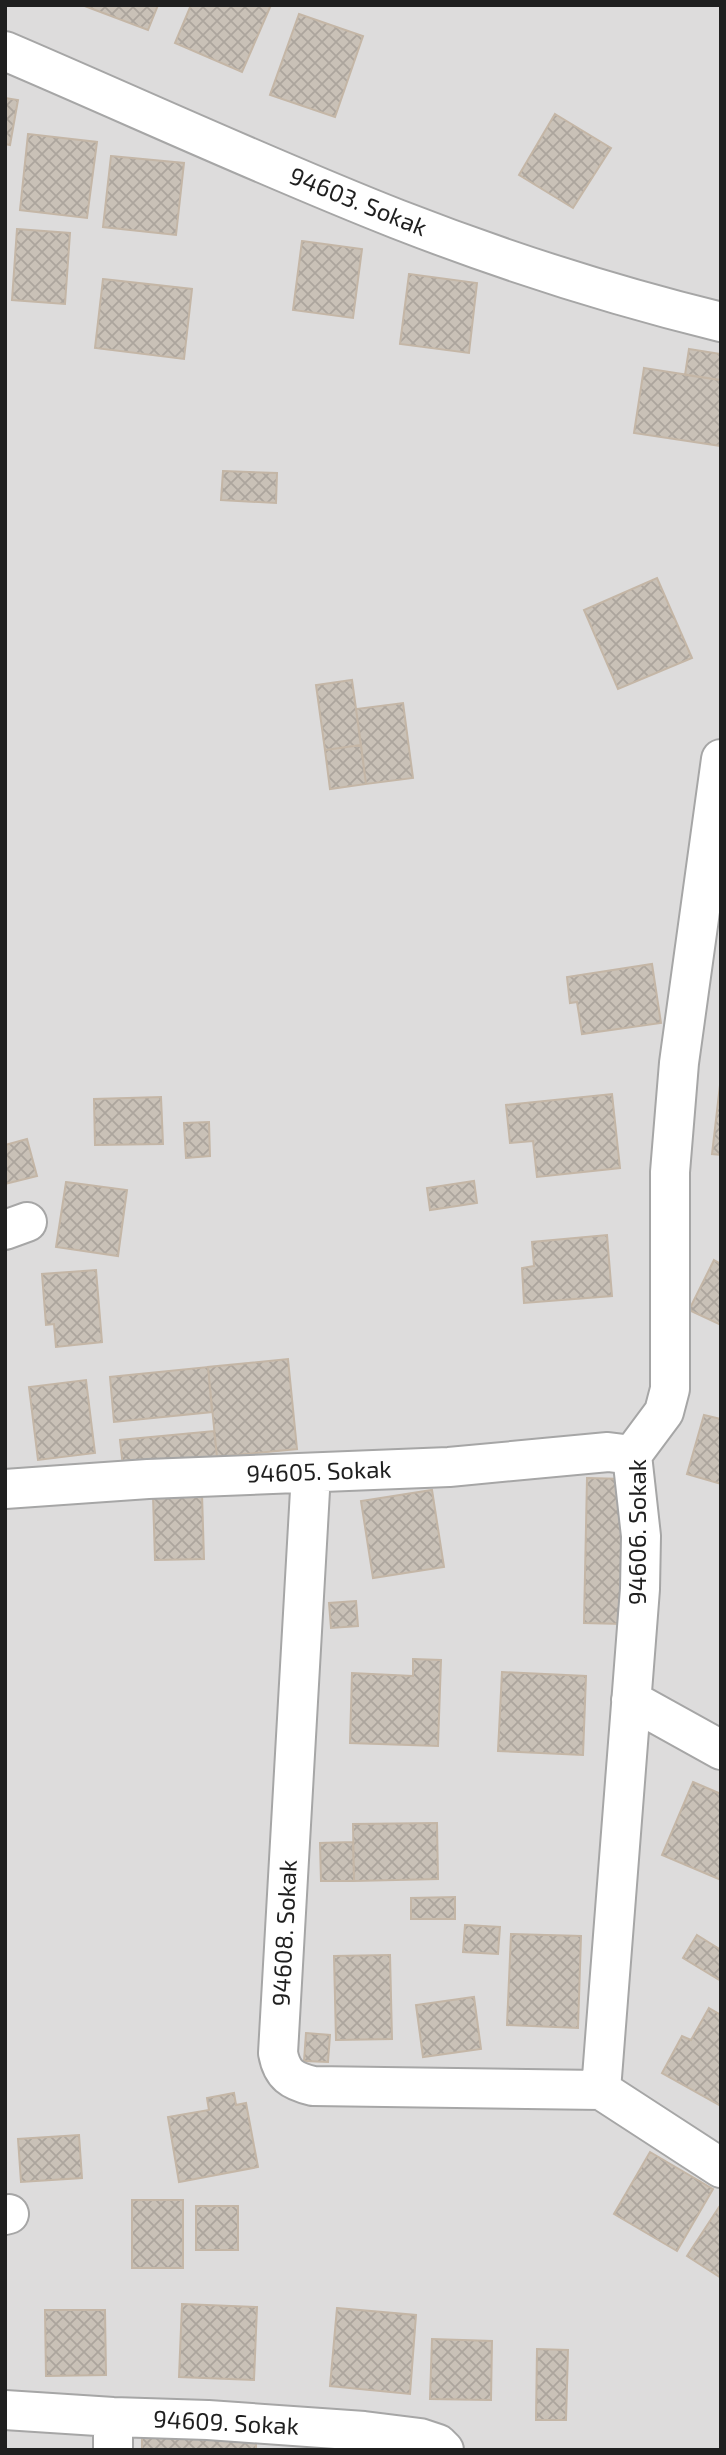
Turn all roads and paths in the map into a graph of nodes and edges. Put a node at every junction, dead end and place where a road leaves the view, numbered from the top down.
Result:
1 (5, 51) edge
2 (721, 323) edge
3 (721, 758) edge
4 (632, 1455) junction
5 (311, 1473) junction
6 (5, 1489) edge
7 (631, 1700) junction
8 (721, 1749) edge
9 (600, 2090) junction
10 (721, 2168) edge
11 (5, 2410) edge
12 (113, 2434) edge
13 (444, 2450) edge

1 - 2 street, 94603. Sokak
3 - 4 street, 94606. Sokak
4 - 5 street, 94605. Sokak
4 - 7 street, 94606. Sokak
5 - 6 street, 94605. Sokak
5 - 9 street, 94608. Sokak
7 - 8 street
7 - 9 street, 94606. Sokak
9 - 10 street
11 - 12 street, 94609. Sokak
12 - 13 street, 94609. Sokak

